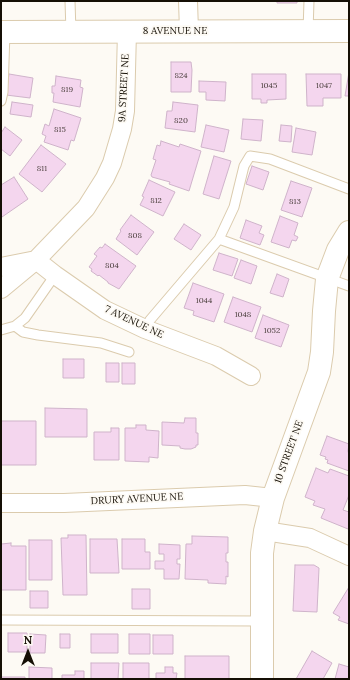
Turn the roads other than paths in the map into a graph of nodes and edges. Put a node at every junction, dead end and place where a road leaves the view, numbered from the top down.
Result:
1 (70, 1) edge
2 (188, 1) edge
3 (309, 1) edge
4 (127, 31) junction
5 (189, 31) junction
6 (308, 31) junction
7 (349, 31) edge
8 (3, 32) edge
9 (71, 32) junction
10 (1, 102) edge
11 (349, 189) edge
12 (349, 232) edge
13 (219, 238) junction
14 (36, 260) junction
15 (1, 267) edge
16 (55, 275) junction
17 (327, 279) junction
18 (349, 286) edge
19 (1, 289) edge
20 (15, 326) junction
21 (145, 329) junction
22 (1, 330) edge
23 (129, 352) dead end
24 (251, 376) dead end
25 (273, 498) junction
26 (1, 503) edge
27 (265, 531) junction
28 (349, 556) edge
29 (1, 620) edge
30 (261, 620) junction
31 (262, 679) edge

1 - 9 lane
2 - 5 street
3 - 6 lane
4 - 5 street, 8 AVENUE NE
4 - 9 street, 8 AVENUE NE
4 - 14 street, 9A STREET NE
5 - 6 street, 8 AVENUE NE
6 - 7 street, 8 AVENUE NE
8 - 9 street, 8 AVENUE NE
8 - 10 lane
11 - 13 lane
12 - 17 street, 10 STREET NE
13 - 17 lane
13 - 21 lane
14 - 15 street
14 - 16 street, 7 AVENUE NE
14 - 19 street, 9A STREET NE
16 - 20 lane
16 - 21 street, 7 AVENUE NE
17 - 18 lane
17 - 25 street, 10 STREET NE
20 - 22 lane
20 - 23 lane
21 - 24 street, 7 AVENUE NE
25 - 26 street, DRURY AVENUE NE
25 - 27 street, 10 STREET NE
27 - 28 street
27 - 30 street, 10 STREET NE
29 - 30 lane
30 - 31 street, 10 STREET NE

